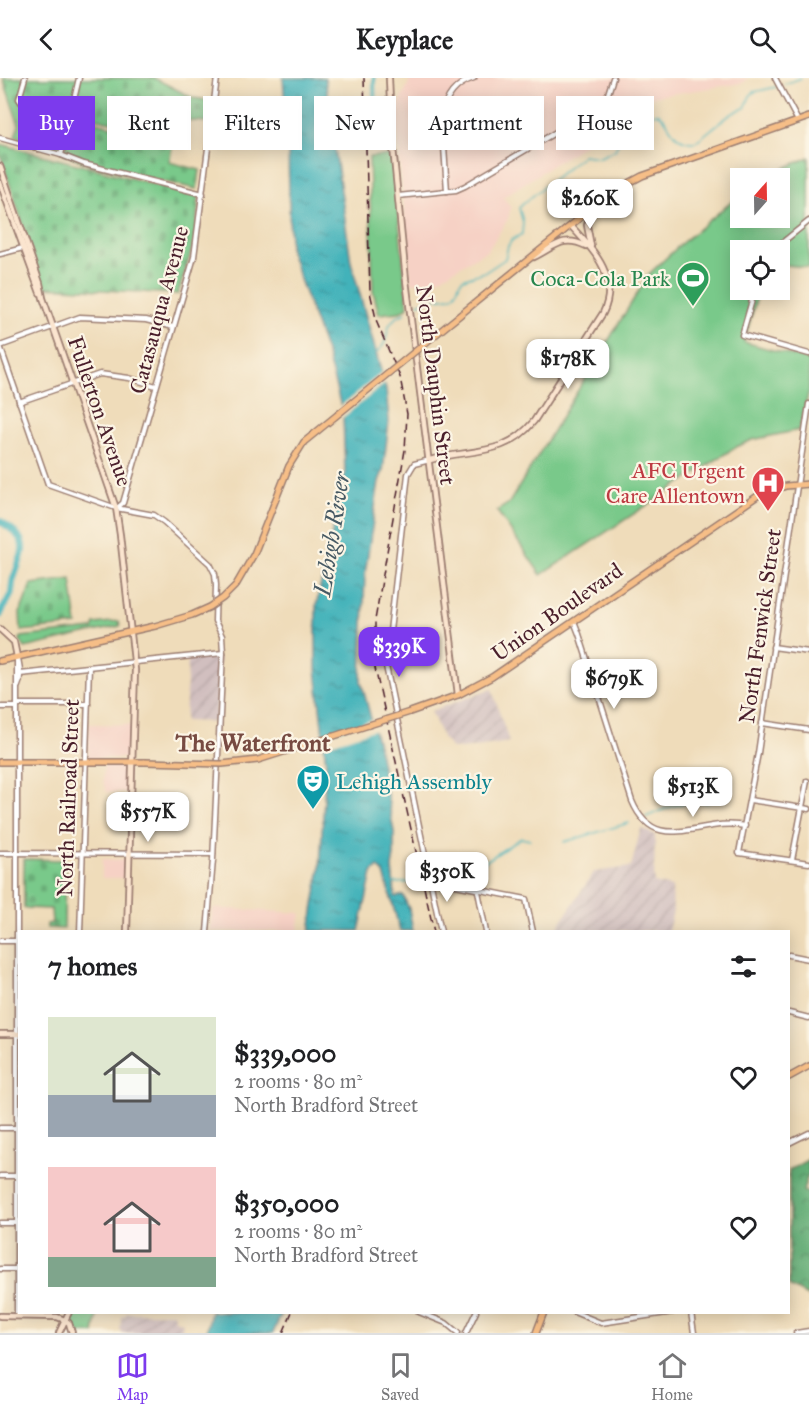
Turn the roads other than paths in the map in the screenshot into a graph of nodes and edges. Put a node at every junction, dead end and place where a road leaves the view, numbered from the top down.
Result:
1 (25, 78) edge
2 (80, 78) edge
3 (217, 78) edge
4 (388, 78) edge
5 (474, 78) edge
6 (613, 78) edge
7 (775, 78) edge
8 (21, 96) edge
9 (76, 96) edge
10 (809, 117) edge
11 (798, 121) junction
12 (0, 138) edge
13 (18, 143) edge
14 (42, 150) edge
15 (62, 150) edge
16 (61, 155) junction
17 (0, 166) edge
18 (0, 183) edge
19 (447, 191) junction
20 (203, 194) junction
21 (398, 196) junction
22 (593, 207) junction
23 (809, 221) edge
24 (571, 226) junction
25 (785, 240) edge
26 (22, 248) junction
27 (591, 249) junction
28 (0, 255) edge
29 (528, 259) junction
30 (43, 298) junction
31 (751, 300) edge
32 (54, 327) junction
33 (173, 327) junction
34 (0, 346) edge
35 (809, 354) edge
36 (73, 384) junction
37 (156, 386) junction
38 (19, 402) junction
39 (809, 404) edge
40 (430, 460) junction
41 (797, 484) junction
42 (809, 484) edge
43 (116, 508) junction
44 (573, 620) junction
45 (2, 631) edge
46 (131, 631) junction
47 (773, 647) junction
48 (809, 652) edge
49 (223, 653) junction
50 (17, 657) junction
51 (0, 660) edge
52 (135, 662) junction
53 (89, 667) junction
54 (20, 674) junction
55 (17, 687) junction
56 (458, 695) junction
57 (88, 704) junction
58 (17, 705) junction
59 (0, 707) edge
60 (762, 723) junction
61 (809, 730) edge
62 (0, 762) edge
63 (17, 762) junction
64 (86, 762) junction
65 (133, 762) junction
66 (807, 781) dead end
67 (750, 800) junction
68 (803, 808) junction
69 (809, 809) edge
70 (745, 826) junction
71 (0, 854) edge
72 (17, 854) junction
73 (83, 854) junction
74 (130, 854) junction
75 (213, 854) junction
76 (792, 860) junction
77 (809, 863) edge
78 (430, 880) junction
79 (478, 891) junction
80 (80, 930) edge
81 (128, 930) edge
82 (207, 930) edge
83 (441, 930) edge
84 (486, 930) edge
85 (533, 930) edge
86 (0, 941) edge
87 (18, 941) edge
88 (790, 955) edge
89 (809, 959) edge
90 (790, 1013) edge
91 (809, 1018) edge
92 (0, 1034) edge
93 (18, 1034) edge
94 (807, 1067) edge
95 (790, 1072) edge
96 (796, 1073) junction
97 (809, 1075) edge
98 (790, 1076) edge
99 (0, 1128) edge
100 (18, 1128) edge
101 (809, 1132) edge
102 (790, 1142) edge
103 (0, 1176) edge
104 (18, 1176) edge
105 (0, 1223) edge
106 (18, 1223) edge
107 (0, 1269) edge
108 (18, 1269) edge
109 (32, 1314) edge
110 (68, 1314) edge
111 (424, 1314) edge
112 (475, 1314) edge
113 (543, 1314) edge
114 (579, 1314) edge
115 (691, 1314) edge
116 (638, 1315) edge
117 (0, 1316) edge
118 (17, 1316) junction
119 (65, 1320) junction
120 (809, 1331) edge
121 (59, 1333) edge
122 (72, 1333) edge
123 (458, 1333) edge
124 (466, 1333) edge
125 (536, 1333) edge
126 (694, 1333) edge
127 (795, 1333) edge

1 - 8 street
2 - 9 street
3 - 20 street, Catasauqua Avenue
4 - 21 street, North Dauphin Street
5 - 19 street
6 - 19 street
7 - 11 street
10 - 11 main road
11 - 22 main road
12 - 13 street
14 - 16 street
15 - 16 street
16 - 20 street
17 - 30 street, Fullerton Avenue
18 - 26 street, Fullerton Avenue
19 - 21 street
20 - 33 street, Catasauqua Avenue
21 - 40 street, North Dauphin Street
22 - 24 main road
22 - 27 street
23 - 25 street
24 - 27 street
24 - 29 main road
26 - 28 street
26 - 30 street, Fullerton Avenue
27 - 29 street
27 - 40 street
29 - 46 main road, bridge
30 - 32 street, Fullerton Avenue
31 - 35 street
32 - 33 street
32 - 34 street
32 - 36 street, Fullerton Avenue
33 - 37 street, Catasauqua Avenue
34 - 38 street
36 - 37 street
36 - 38 street
36 - 43 street, Fullerton Avenue
37 - 43 street, Catasauqua Avenue
38 - 43 street
39 - 41 street, North Fenwick Street
40 - 56 street, North Dauphin Street
40 - 78 street
41 - 42 main road, Union Boulevard
41 - 44 main road, Union Boulevard
41 - 47 street, North Fenwick Street
43 - 46 street, Fullerton Avenue
43 - 49 street
44 - 56 main road, Union Boulevard
44 - 70 street
45 - 50 street
46 - 50 main road
46 - 52 street, Fullerton Avenue
47 - 48 street
47 - 60 street, North Fenwick Street
49 - 52 street
49 - 75 street
50 - 51 main road
50 - 54 street
50 - 55 street
52 - 53 street
52 - 65 street, Fullerton Avenue
53 - 54 street
53 - 57 street, North Railroad Street
54 - 55 street
55 - 58 street
56 - 65 main road, Union Boulevard, bridge
57 - 58 street
57 - 64 street, North Railroad Street
58 - 59 street
58 - 63 street
60 - 61 street
60 - 67 street, North Fenwick Street
62 - 63 main road, Union Boulevard
63 - 64 main road, Union Boulevard
63 - 72 street
64 - 65 main road, Union Boulevard
64 - 73 street, North Railroad Street
65 - 74 street, Fullerton Avenue
66 - 68 street
67 - 68 street
67 - 70 street, North Fenwick Street
68 - 69 street
68 - 76 street
70 - 76 street, North Fenwick Street
71 - 72 street
72 - 73 street
72 - 87 street
73 - 74 street
73 - 80 street, North Railroad Street
74 - 75 street
74 - 81 street, Fullerton Avenue
75 - 82 street
76 - 77 street
78 - 79 street
78 - 83 street
79 - 84 street
79 - 85 street
86 - 87 street
87 - 93 street
88 - 89 street
90 - 91 street
92 - 93 street
93 - 100 street
94 - 96 main road
94 - 97 street
95 - 96 street
96 - 98 main road
99 - 100 street
100 - 104 street
101 - 102 street
103 - 104 street
104 - 106 street
105 - 106 street
106 - 108 street
107 - 108 street
108 - 118 street
109 - 118 street
109 - 119 street
110 - 119 street
111 - 123 street
112 - 124 street
113 - 125 main road
114 - 116 street
115 - 126 street
117 - 118 street
119 - 121 street
119 - 122 street
120 - 127 street

